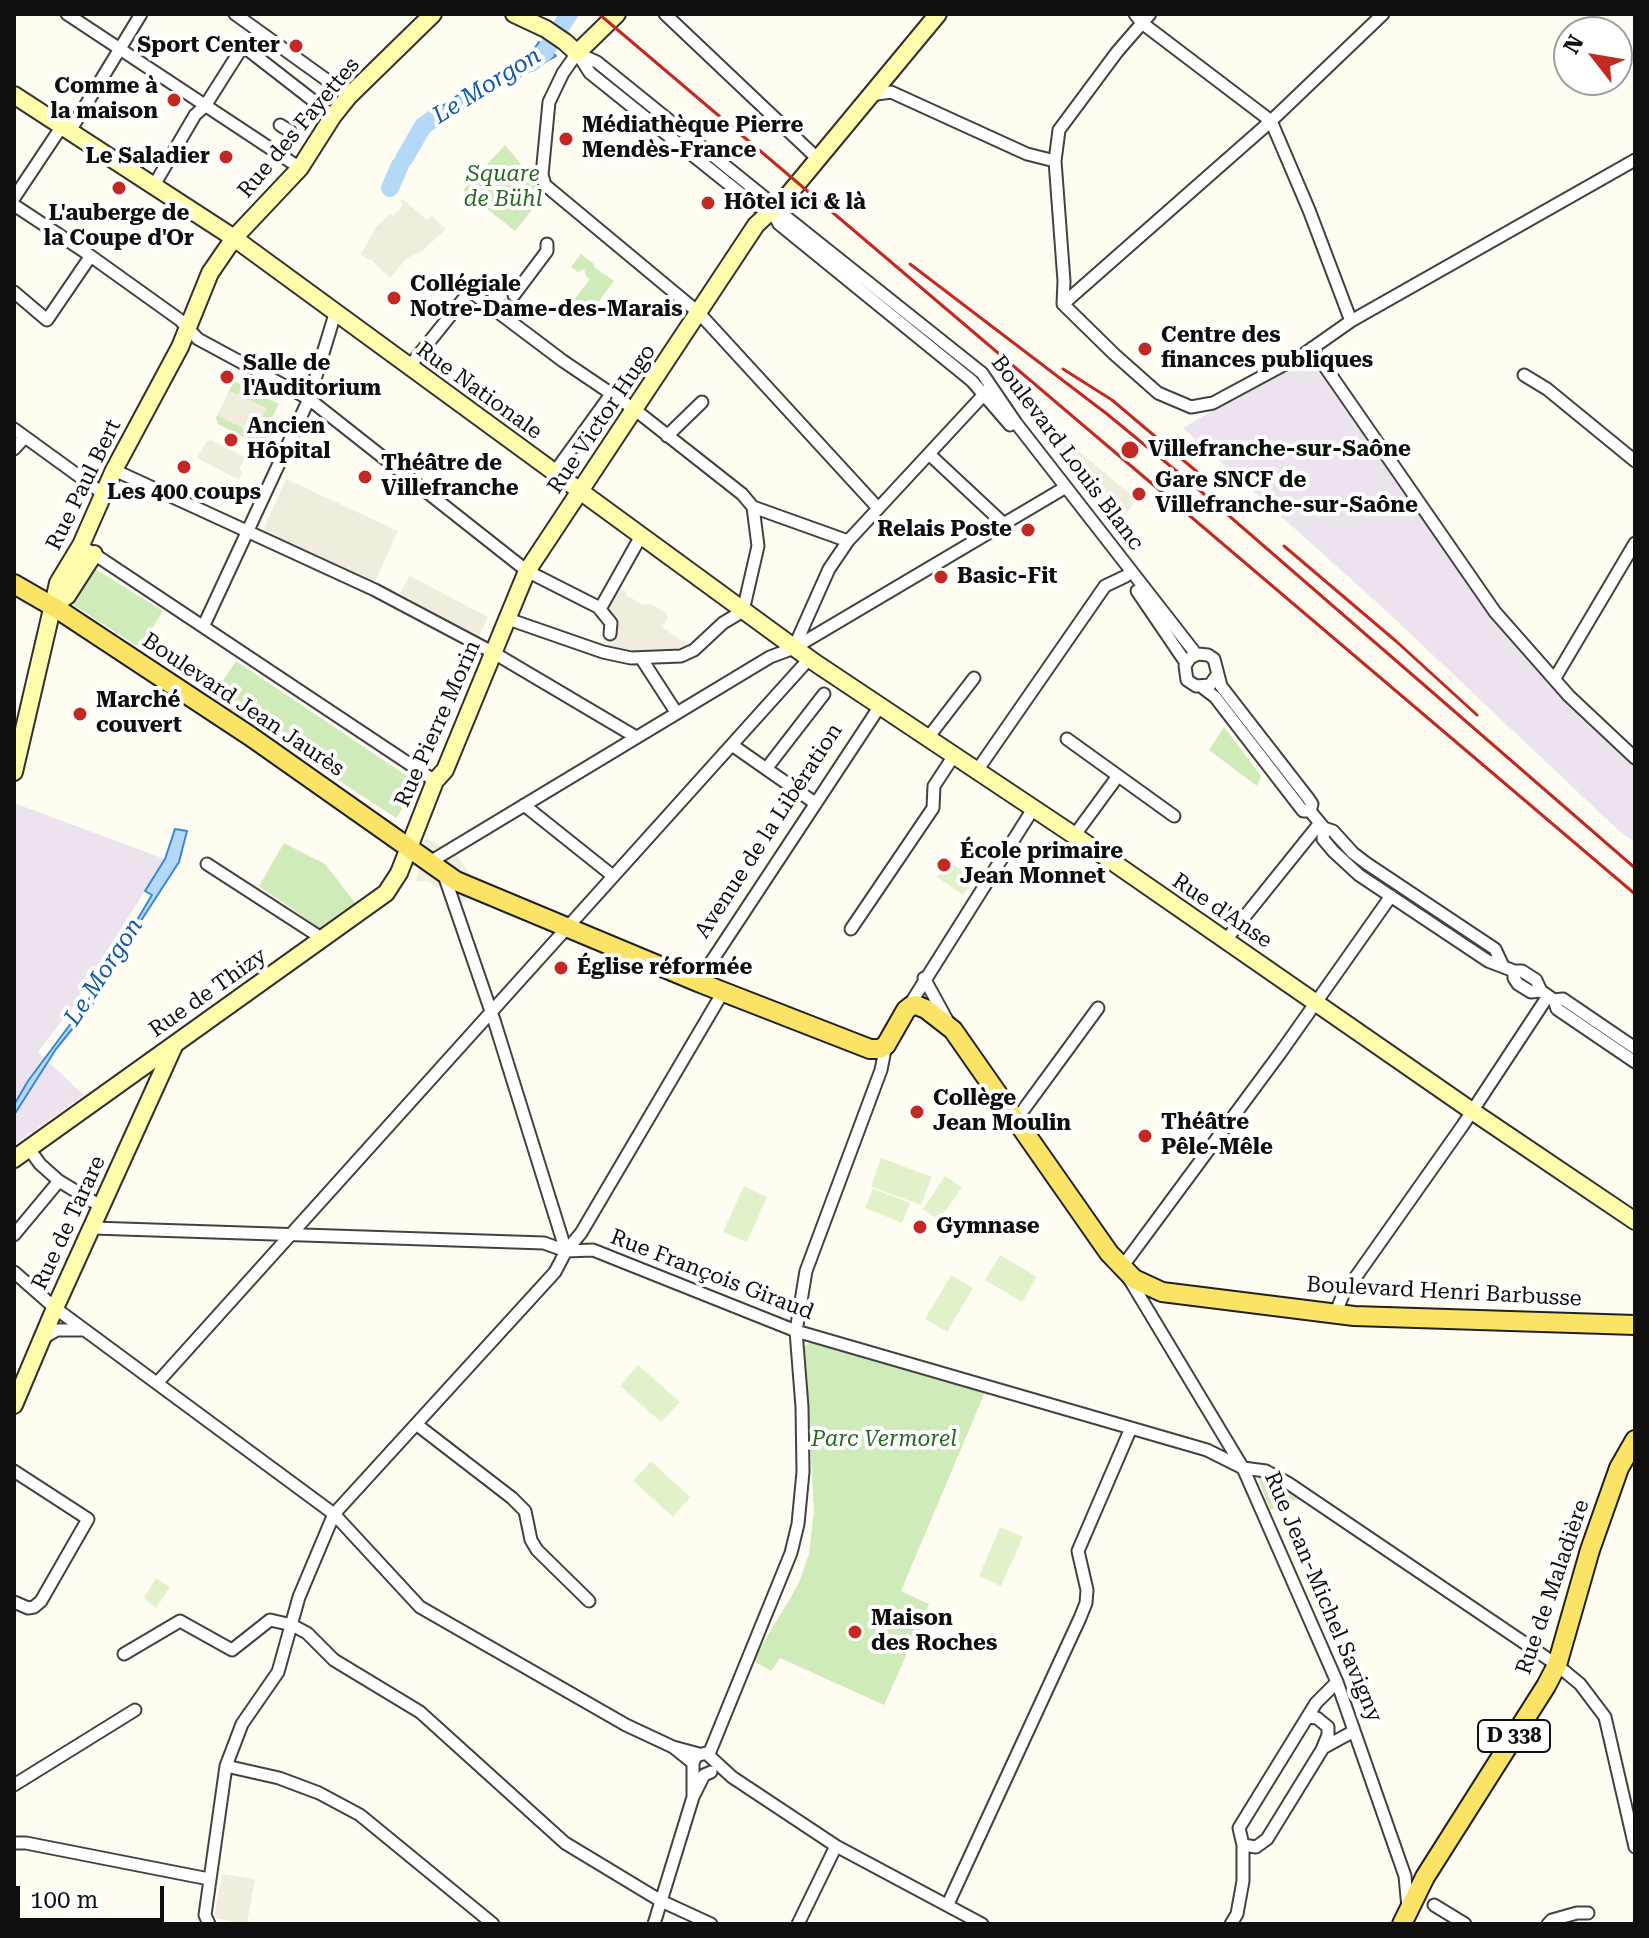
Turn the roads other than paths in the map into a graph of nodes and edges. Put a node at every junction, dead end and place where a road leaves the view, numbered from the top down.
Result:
1 (67, 14) edge
2 (141, 14) edge
3 (235, 14) edge
4 (433, 14) edge
5 (514, 14) edge
6 (617, 14) edge
7 (665, 14) edge
8 (938, 14) edge
9 (1383, 14) edge
10 (1142, 17) edge
11 (571, 47) junction
12 (118, 49) junction
13 (14, 95) edge
14 (870, 95) junction
15 (349, 96) junction
16 (205, 106) junction
17 (333, 116) junction
18 (1271, 121) junction
19 (66, 128) junction
20 (818, 159) junction
21 (1635, 160) edge
22 (1055, 161) junction
23 (300, 168) junction
24 (153, 187) junction
25 (14, 198) edge
26 (14, 205) edge
27 (771, 210) junction
28 (234, 238) junction
29 (547, 244) dead end
30 (90, 257) junction
31 (14, 292) edge
32 (514, 295) tunnel mouth
33 (1063, 304) junction
34 (699, 313) junction
35 (335, 314) junction
36 (1351, 321) junction
37 (189, 327) junction
38 (1312, 348) junction
39 (409, 367) junction
40 (1524, 375) dead end
41 (988, 390) junction
42 (612, 393) junction
43 (309, 399) junction
44 (702, 402) dead end
45 (634, 409) junction
46 (14, 429) edge
47 (667, 436) junction
48 (25, 437) junction
49 (14, 449) edge
50 (929, 454) junction
51 (1635, 461) edge
52 (114, 470) junction
53 (554, 473) junction
54 (1063, 489) junction
55 (580, 491) junction
56 (105, 495) junction
57 (753, 507) junction
58 (878, 508) junction
59 (1004, 524) junction
60 (247, 531) junction
61 (641, 536) junction
62 (848, 541) junction
63 (1635, 543) edge
64 (88, 549) junction
65 (527, 571) junction
66 (1126, 576) junction
67 (14, 584) edge
68 (51, 606) junction
69 (600, 609) junction
70 (743, 611) junction
71 (508, 619) junction
72 (204, 625) junction
73 (610, 634) dead end
74 (794, 648) junction
75 (494, 653) junction
76 (1196, 654) junction
77 (641, 658) junction
78 (809, 659) junction
79 (1186, 663) junction
80 (1217, 675) junction
81 (974, 678) dead end
82 (1555, 678) junction
83 (1202, 687) junction
84 (824, 694) dead end
85 (880, 706) junction
86 (676, 712) junction
87 (636, 737) junction
88 (927, 739) junction
89 (1067, 739) dead end
90 (732, 745) junction
91 (953, 757) junction
92 (1635, 758) edge
93 (766, 769) junction
94 (14, 772) edge
95 (976, 772) junction
96 (1118, 776) junction
97 (435, 781) junction
98 (815, 803) junction
99 (524, 805) junction
100 (1033, 809) junction
101 (1310, 811) junction
102 (1174, 816) dead end
103 (1322, 826) junction
104 (1074, 836) junction
105 (408, 846) junction
106 (207, 864) dead end
107 (437, 868) junction
108 (613, 876) junction
109 (1391, 896) junction
110 (565, 928) junction
111 (851, 929) dead end
112 (323, 939) junction
113 (1225, 941) junction
114 (1508, 969) junction
115 (924, 978) junction
116 (698, 982) junction
117 (723, 992) junction
118 (1548, 996) junction
119 (1316, 1002) junction
120 (1098, 1008) dead end
121 (491, 1010) junction
122 (906, 1010) junction
123 (953, 1030) junction
124 (886, 1045) junction
125 (174, 1046) junction
126 (1635, 1048) edge
127 (1635, 1062) edge
128 (126, 1080) junction
129 (147, 1104) junction
130 (1472, 1111) junction
131 (1016, 1120) junction
132 (29, 1149) junction
133 (14, 1159) edge
134 (59, 1181) junction
135 (102, 1207) junction
136 (1631, 1219) edge
137 (93, 1228) junction
138 (290, 1234) junction
139 (14, 1235) edge
140 (566, 1251) junction
141 (1122, 1267) junction
142 (14, 1272) edge
143 (1156, 1290) junction
144 (55, 1308) junction
145 (1335, 1314) junction
146 (1154, 1321) junction
147 (1633, 1324) edge
148 (86, 1330) junction
149 (796, 1331) junction
150 (42, 1338) junction
151 (158, 1382) junction
152 (14, 1405) edge
153 (416, 1424) junction
154 (1131, 1428) junction
155 (1635, 1440) edge
156 (1232, 1449) junction
157 (1207, 1450) junction
158 (1243, 1468) junction
159 (14, 1471) edge
160 (334, 1514) junction
161 (589, 1601) dead end
162 (14, 1602) edge
163 (292, 1625) junction
164 (124, 1654) dead end
165 (1557, 1665) junction
166 (1337, 1682) junction
167 (135, 1710) dead end
168 (1307, 1717) junction
169 (1354, 1731) junction
170 (1323, 1748) junction
171 (703, 1764) junction
172 (226, 1766) junction
173 (14, 1785) edge
174 (14, 1843) edge
175 (1243, 1845) junction
176 (836, 1846) junction
177 (1635, 1847) edge
178 (209, 1879) junction
179 (661, 1901) junction
180 (948, 1904) junction
181 (1434, 1905) dead end
182 (1588, 1913) dead end
183 (1405, 1916) edge
184 (209, 1924) edge
185 (493, 1924) edge
186 (654, 1924) edge
187 (711, 1924) edge
188 (798, 1924) edge
189 (982, 1924) edge
190 (1231, 1924) edge
191 (1465, 1924) edge
192 (1548, 1924) edge

1 - 12 street
2 - 12 street
3 - 15 street
4 - 15 main road, Rue des Fayettes
5 - 11 main road, Boulevard Louis Blanc
6 - 11 main road
7 - 20 street
8 - 14 main road, Rue Victor Hugo
9 - 18 street
10 - 18 street
10 - 22 street
11 - 27 street, Boulevard Louis Blanc
11 - 34 street
12 - 16 street
12 - 19 street
13 - 19 main road, Rue Nationale
14 - 20 main road, Rue Victor Hugo
14 - 22 street
15 - 17 main road, Rue des Fayettes
16 - 17 street
16 - 23 street
16 - 24 street
17 - 23 main road, Rue des Fayettes
18 - 33 street
18 - 36 street
19 - 24 main road, Rue Nationale
19 - 25 street
20 - 27 main road, Rue Victor Hugo
21 - 36 street
22 - 33 street
23 - 28 main road, Rue des Fayettes
24 - 28 main road, Rue Nationale
26 - 30 street
27 - 34 main road, Rue Victor Hugo
27 - 41 street, Boulevard Louis Blanc
28 - 35 main road, Rue Nationale
28 - 37 main road, Rue Paul Bert
29 - 32 street
30 - 31 street
30 - 37 street
33 - 38 street
34 - 45 main road, Rue Victor Hugo
34 - 58 street
35 - 39 main road, Rue Nationale
35 - 43 street
36 - 38 street
37 - 43 street
37 - 52 main road, Rue Paul Bert
38 - 82 street
39 - 42 street
39 - 53 main road, Rue Nationale
40 - 51 street
41 - 50 street
41 - 54 street, Boulevard Louis Blanc
42 - 45 street
42 - 53 street
43 - 60 street
43 - 65 street
44 - 47 street
45 - 47 street
45 - 55 main road, Rue Victor Hugo
46 - 48 street
47 - 57 street
48 - 49 street
48 - 56 street
50 - 58 street
50 - 59 street
52 - 56 main road, Rue Paul Bert
52 - 60 street
53 - 55 main road, Rue Nationale
54 - 59 street
54 - 66 street, Boulevard Louis Blanc
54 - 76 street, Boulevard Louis Blanc
55 - 61 main road, Rue Nationale
55 - 65 main road, Rue Victor Hugo
56 - 64 main road, Rue Paul Bert
57 - 62 street
57 - 70 street
58 - 62 street
59 - 74 street
60 - 72 street
60 - 75 street
61 - 69 street
61 - 70 main road, Rue Nationale
62 - 74 street
63 - 82 street
64 - 68 main road, Rue Paul Bert
64 - 72 street
65 - 69 street
65 - 71 main road, Rue Victor Hugo
66 - 79 street, Boulevard Louis Blanc
66 - 95 street
67 - 68 main road, Boulevard Jean Jaurès
68 - 94 main road, Rue Paul Bert
68 - 105 main road, Boulevard Jean Jaurès
69 - 73 street
70 - 74 main road, Rue Nationale
70 - 77 street
71 - 75 main road, Rue Pierre Morin
71 - 77 street
72 - 97 street
74 - 78 main road, Rue d'Anse
74 - 86 street
75 - 87 street
75 - 97 main road, Rue Pierre Morin
76 - 79 street
76 - 80 street
77 - 86 street
78 - 85 main road, Rue d'Anse
78 - 90 street
79 - 83 street
80 - 83 street
80 - 101 street
81 - 88 street
82 - 92 street
83 - 101 street
84 - 93 street
85 - 88 main road, Rue d'Anse
85 - 98 street, Avenue de la Libération
86 - 87 street
87 - 99 street
88 - 91 main road, Rue d'Anse
89 - 96 street
90 - 93 street
90 - 108 street
91 - 95 main road, Rue d'Anse
91 - 111 street
93 - 98 street
95 - 100 main road, Rue d'Anse
96 - 102 street
96 - 104 street
97 - 105 main road, Rue Pierre Morin
98 - 116 street, Avenue de la Libération
99 - 107 street
99 - 108 street
100 - 104 main road, Rue d'Anse
100 - 115 street
101 - 103 street
103 - 109 street
103 - 113 street
103 - 114 street
104 - 113 main road, Rue d'Anse
105 - 107 main road, Boulevard Jean Jaurès
105 - 112 main road, Rue de Thizy
106 - 112 street
107 - 110 main road, Boulevard Jean Jaurès
107 - 121 street
108 - 110 street
109 - 114 street
109 - 119 street
110 - 116 main road, Boulevard Jean Jaurès
110 - 121 street
112 - 125 main road, Rue de Thizy
113 - 119 main road, Rue d'Anse
114 - 118 street
115 - 122 street
115 - 123 street, Rue Jean-Michel Savigny
116 - 117 main road, Boulevard Jean Jaurès
117 - 124 main road, Boulevard Jean Jaurès
117 - 140 street
118 - 126 street
118 - 127 street
118 - 130 street
119 - 130 main road, Rue d'Anse
119 - 141 street
120 - 131 street
121 - 138 street
121 - 140 street
122 - 123 main road, Rue Jean-Michel Savigny
122 - 124 main road
123 - 131 main road, Rue Jean-Michel Savigny
124 - 149 street
125 - 128 main road, Rue de Thizy
125 - 129 main road, Rue de Tarare
128 - 129 main road
128 - 132 main road, Rue de Thizy
129 - 135 main road, Rue de Tarare
130 - 136 main road, Rue d'Anse
130 - 145 street
131 - 141 main road, Rue Jean-Michel Savigny
132 - 133 main road, Rue de Thizy
132 - 134 street
134 - 135 street
134 - 139 street
135 - 137 main road, Rue de Tarare
137 - 138 street, Rue François Giraud
137 - 144 main road, Rue de Tarare
138 - 140 street, Rue François Giraud
138 - 151 street
140 - 149 street, Rue François Giraud
140 - 153 street
141 - 143 main road, Rue Jean-Michel Savigny
141 - 146 street, Rue Jean-Michel Savigny
142 - 144 street
143 - 145 main road, Boulevard Henri Barbusse
143 - 146 street
144 - 148 street
144 - 150 main road, Rue de Tarare
145 - 147 main road, Boulevard Henri Barbusse
146 - 156 street, Rue Jean-Michel Savigny
148 - 150 street
148 - 151 street
149 - 154 street, Rue François Giraud
149 - 171 street
150 - 152 main road, Rue de Tarare
151 - 160 street
153 - 160 street
153 - 161 street
154 - 157 street, Rue François Giraud
154 - 180 street
155 - 165 main road, Rue de Maladière / D 338
156 - 157 street, Rue François Giraud
156 - 158 street, Rue Jean-Michel Savigny
157 - 158 street, Rue François Giraud
158 - 165 street, Rue François Giraud
158 - 166 street, Rue Jean-Michel Savigny
159 - 162 street
160 - 163 street
160 - 171 street
163 - 164 street
163 - 172 street
163 - 179 street
165 - 177 street, Rue François Giraud
165 - 183 main road, Rue de Maladière / D 338
166 - 168 street
166 - 169 street, Rue Jean-Michel Savigny
167 - 173 street
168 - 170 street
168 - 175 street
169 - 170 street
169 - 183 street, Rue Jean-Michel Savigny
170 - 175 street
171 - 176 street
171 - 179 street
172 - 178 street
172 - 185 street
174 - 178 street
175 - 190 street
176 - 180 street
176 - 188 street
178 - 184 street
179 - 186 street
179 - 187 street
180 - 189 street
181 - 191 street
182 - 192 street

